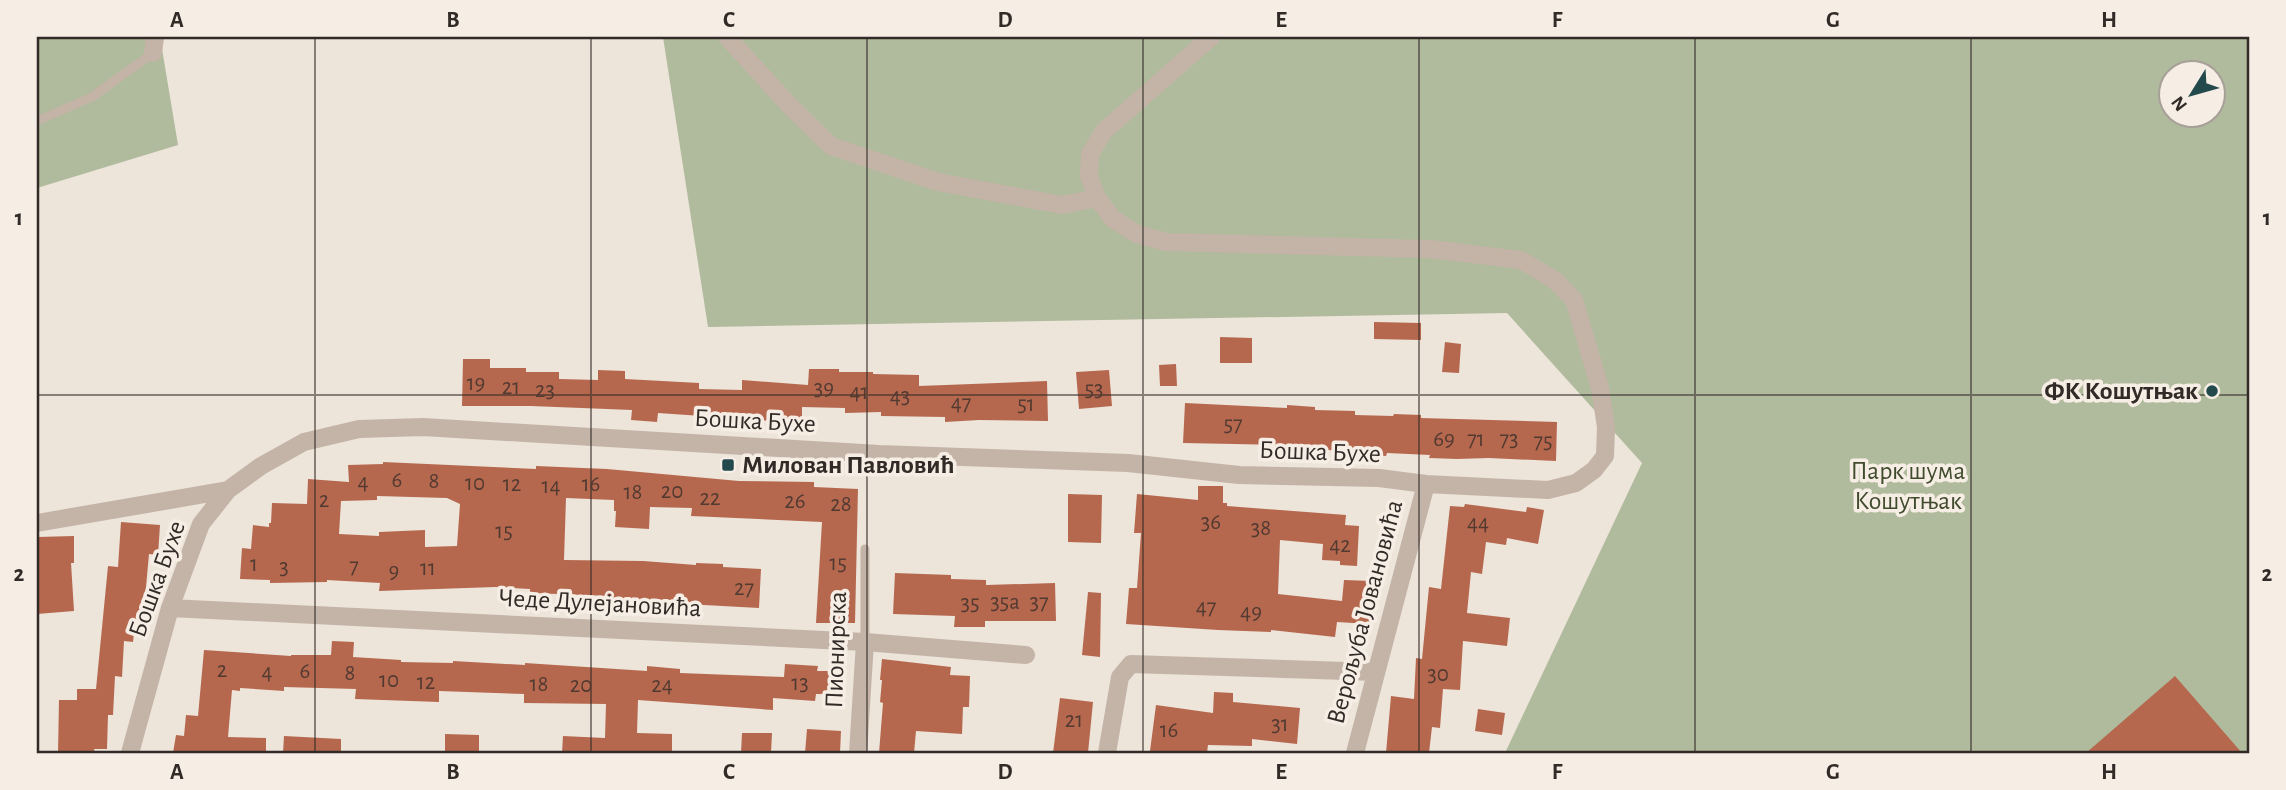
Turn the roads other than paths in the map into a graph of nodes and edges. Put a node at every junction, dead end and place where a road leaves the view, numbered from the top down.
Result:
1 (727, 37) edge
2 (1211, 37) edge
3 (154, 45) edge
4 (37, 121) edge
5 (1097, 198) junction
6 (1426, 484) junction
7 (228, 490) junction
8 (37, 523) edge
9 (865, 549) dead end
10 (170, 608) junction
11 (865, 642) junction
12 (1026, 655) dead end
13 (1376, 672) junction
14 (130, 753) edge
15 (858, 753) edge
16 (1107, 753) edge
17 (1355, 753) edge

1 - 5 street
2 - 5 street
3 - 4 lane
5 - 6 street, Бошка Бухе
6 - 7 street, Бошка Бухе
6 - 13 street, Верољуба Јовановића
7 - 8 street
7 - 10 street, Бошка Бухе
9 - 11 lane, Пионирска
10 - 11 street, Чеде Дулејановића
10 - 14 street, Бошка Бухе
11 - 12 street, Чеде Дулејановића
11 - 15 street, Пионирска
13 - 16 street
13 - 17 street, Верољуба Јовановића

